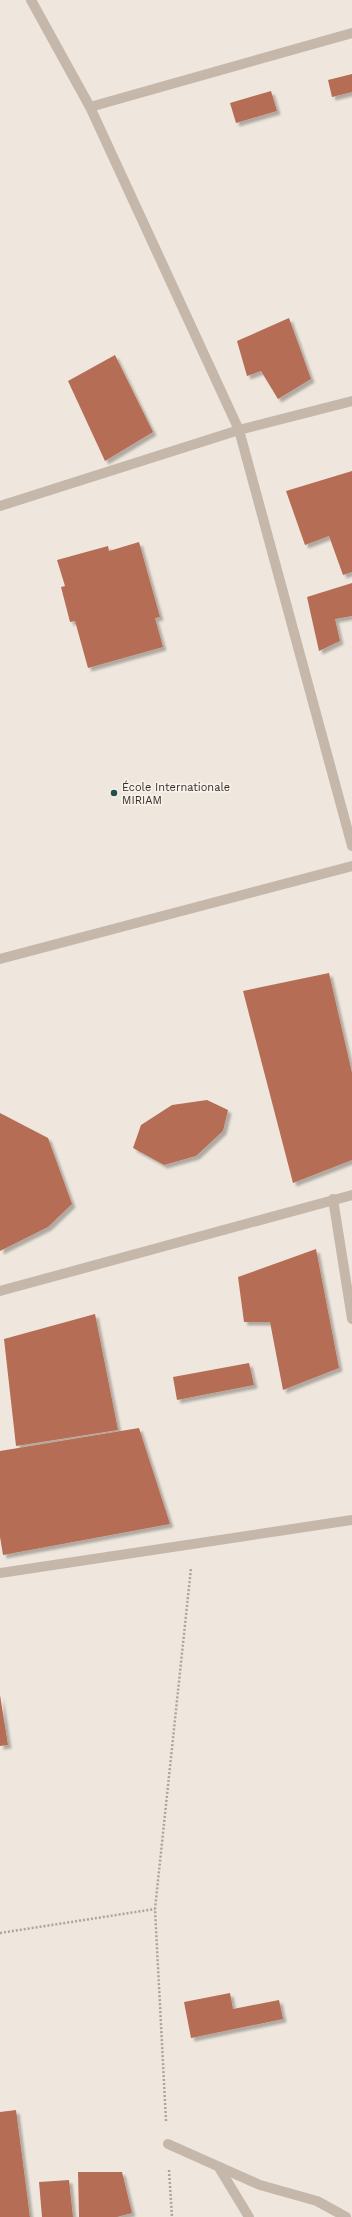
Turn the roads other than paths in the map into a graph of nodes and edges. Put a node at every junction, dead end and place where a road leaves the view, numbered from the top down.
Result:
1 (31, 0) edge
2 (352, 33) edge
3 (90, 107) junction
4 (352, 401) edge
5 (239, 430) junction
6 (0, 506) edge
7 (352, 846) edge
8 (352, 866) edge
9 (0, 959) edge
10 (352, 1195) edge
11 (333, 1199) junction
12 (0, 1291) edge
13 (352, 1320) edge
14 (352, 1520) edge
15 (0, 1574) edge
16 (168, 2144) road end
17 (218, 2166) junction
18 (249, 2217) edge
19 (346, 2217) edge

1 - 3 street
2 - 3 street
3 - 5 street
4 - 5 street
5 - 6 street
5 - 7 street
8 - 9 street
10 - 11 street
11 - 12 street
11 - 13 street
14 - 15 street
16 - 17 street
17 - 18 street
17 - 19 street

